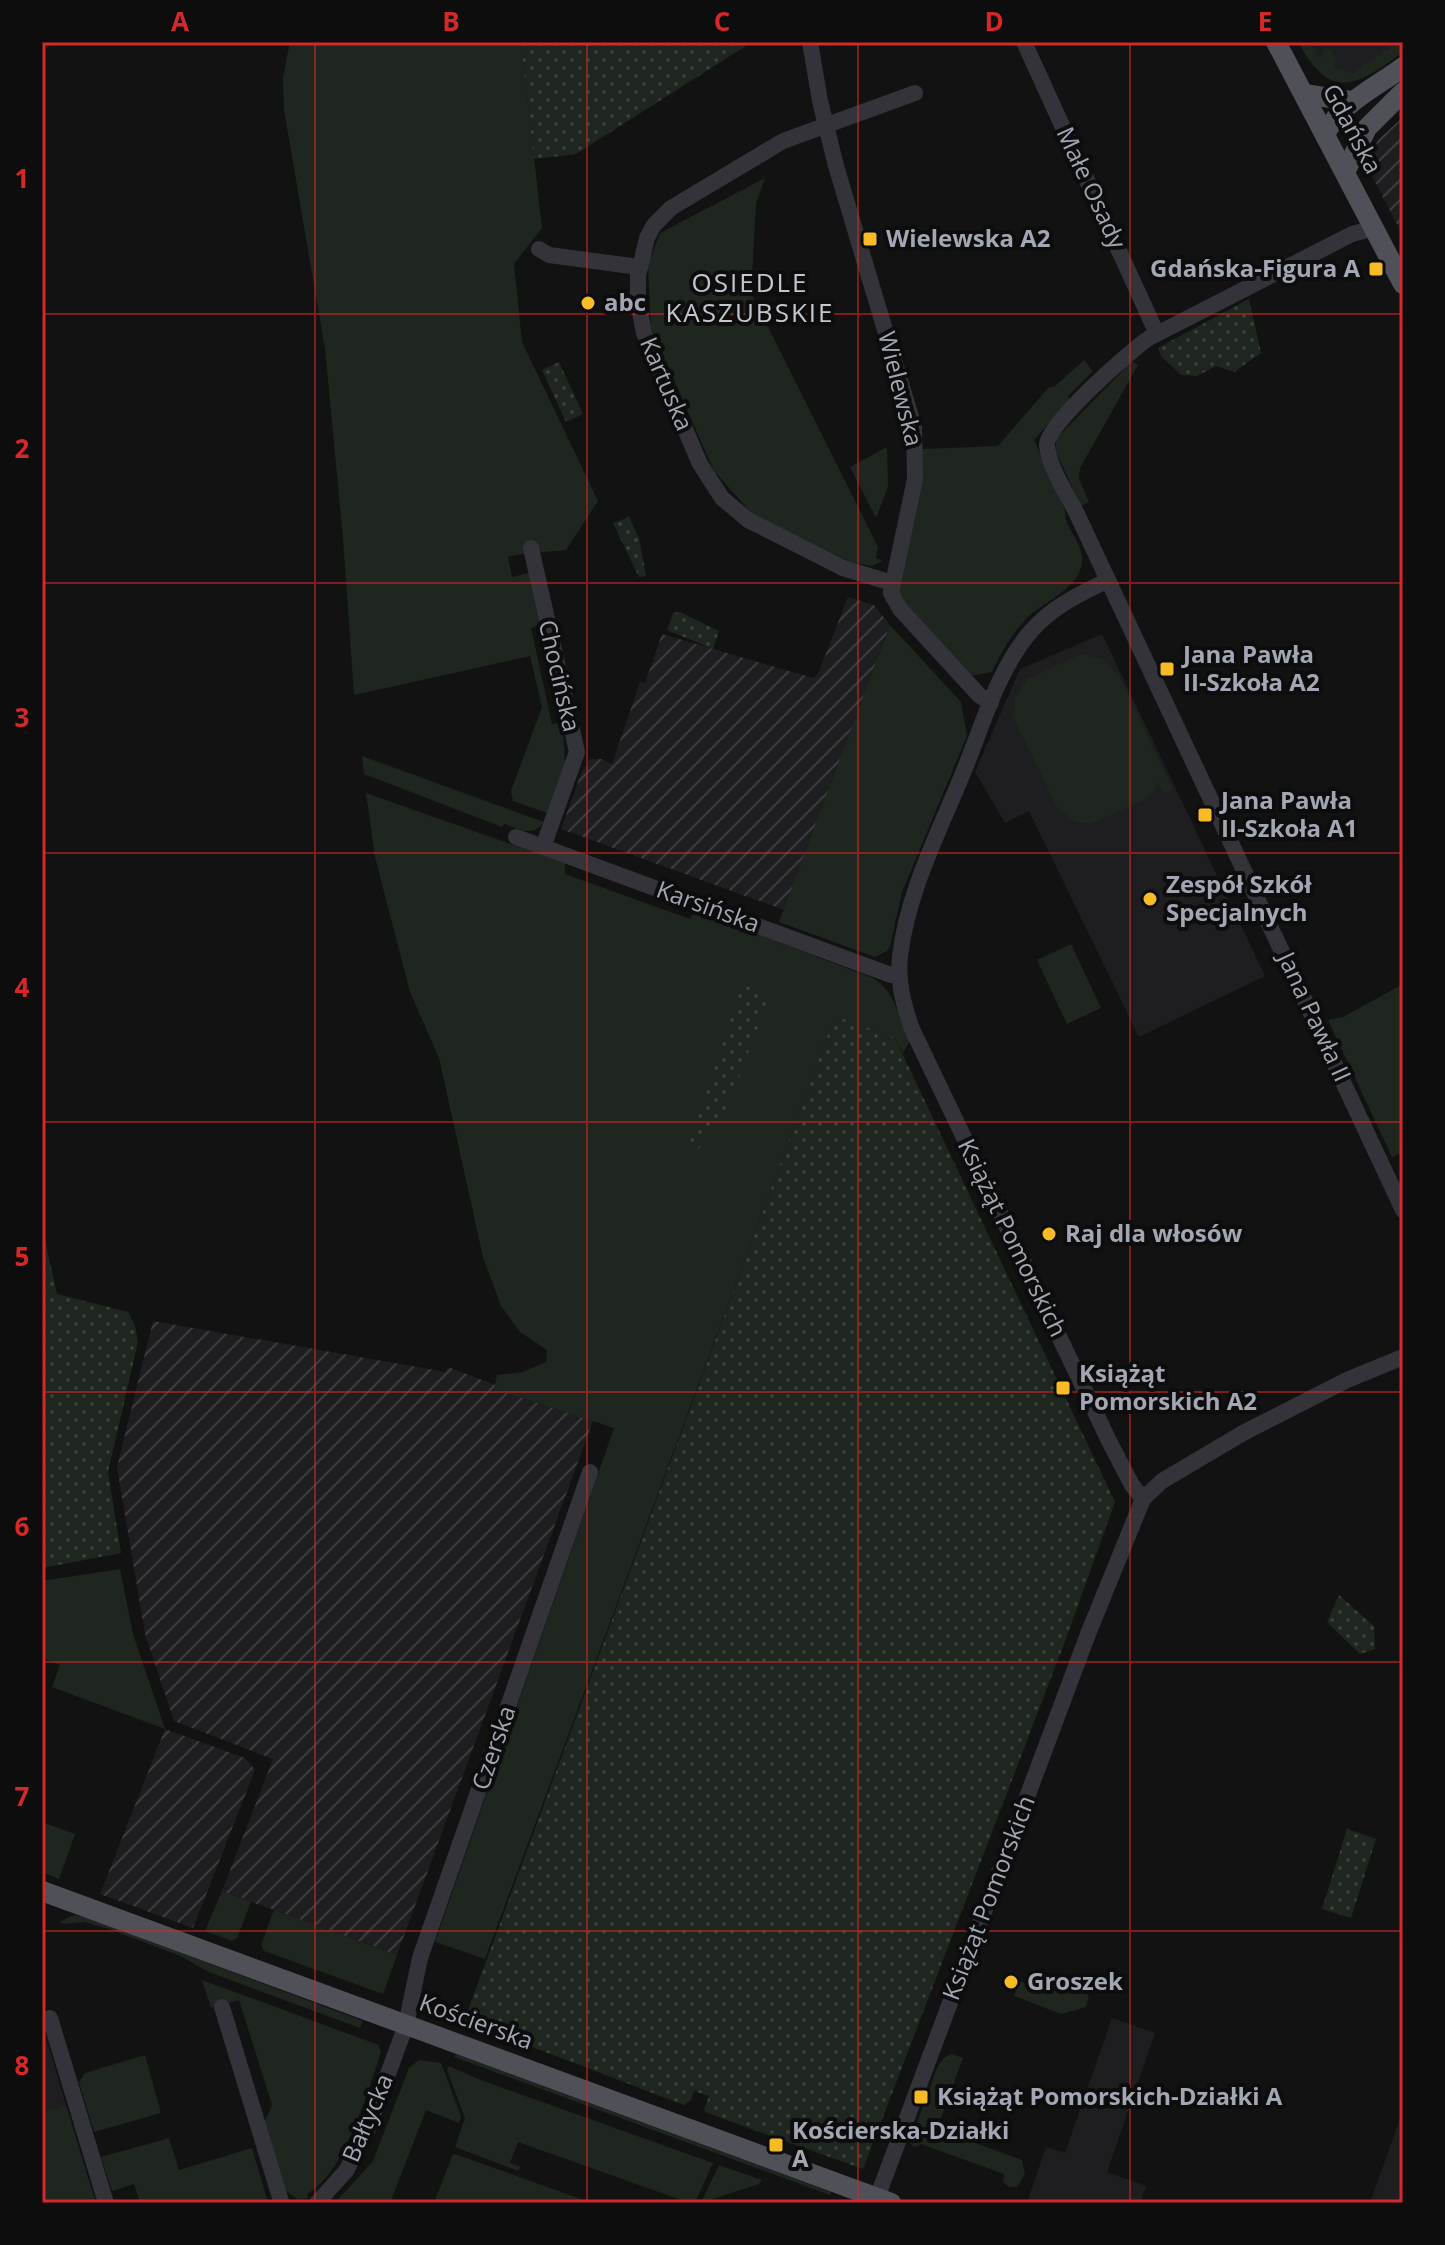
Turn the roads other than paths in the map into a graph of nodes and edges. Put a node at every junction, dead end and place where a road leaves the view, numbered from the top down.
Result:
1 (810, 42) edge
2 (1024, 42) edge
3 (1276, 42) edge
4 (1403, 67) edge
5 (1403, 92) edge
6 (915, 93) dead end
7 (1304, 94) junction
8 (1351, 101) junction
9 (826, 126) junction
10 (1367, 128) junction
11 (1325, 134) junction
12 (1345, 172) junction
13 (1375, 228) junction
14 (539, 249) dead end
15 (639, 267) junction
16 (1403, 284) edge
17 (1153, 336) junction
18 (531, 548) dead end
19 (1108, 580) junction
20 (892, 583) junction
21 (991, 703) junction
22 (516, 837) dead end
23 (543, 847) junction
24 (899, 975) junction
25 (1403, 1210) edge
26 (1403, 1357) edge
27 (590, 1472) dead end
28 (1143, 1499) junction
29 (42, 1891) edge
30 (222, 2007) dead end
31 (50, 2018) dead end
32 (406, 2025) junction
33 (884, 2200) edge
34 (279, 2202) edge
35 (106, 2203) edge
36 (298, 2203) edge
37 (317, 2203) edge

1 - 9 street, Wielewska
2 - 17 street, Małe Osady
3 - 7 main road, Gdańska
4 - 8 main road
5 - 10 main road
6 - 9 street, Kartuska
7 - 8 main road
7 - 11 main road, Gdańska
8 - 11 main road
9 - 15 street, Kartuska
9 - 20 street, Wielewska
10 - 11 main road
10 - 12 main road
11 - 12 main road, Gdańska
12 - 13 main road, Gdańska
13 - 16 main road, Gdańska
13 - 17 street
14 - 15 street
15 - 20 street, Kartuska
17 - 19 street, Jana Pawła II
18 - 23 street, Chocińska
19 - 21 street, Książąt Pomorskich
19 - 25 street, Jana Pawła II
20 - 21 street
21 - 24 street, Książąt Pomorskich
22 - 23 street, Karsińska
23 - 24 street, Karsińska
24 - 28 street, Książąt Pomorskich
26 - 28 street
27 - 32 street, Czerska
28 - 33 street, Książąt Pomorskich
29 - 32 main road, Kościerska
30 - 34 street
31 - 35 street
32 - 33 main road, Kościerska
32 - 37 street, Bałtycka
34 - 36 street

